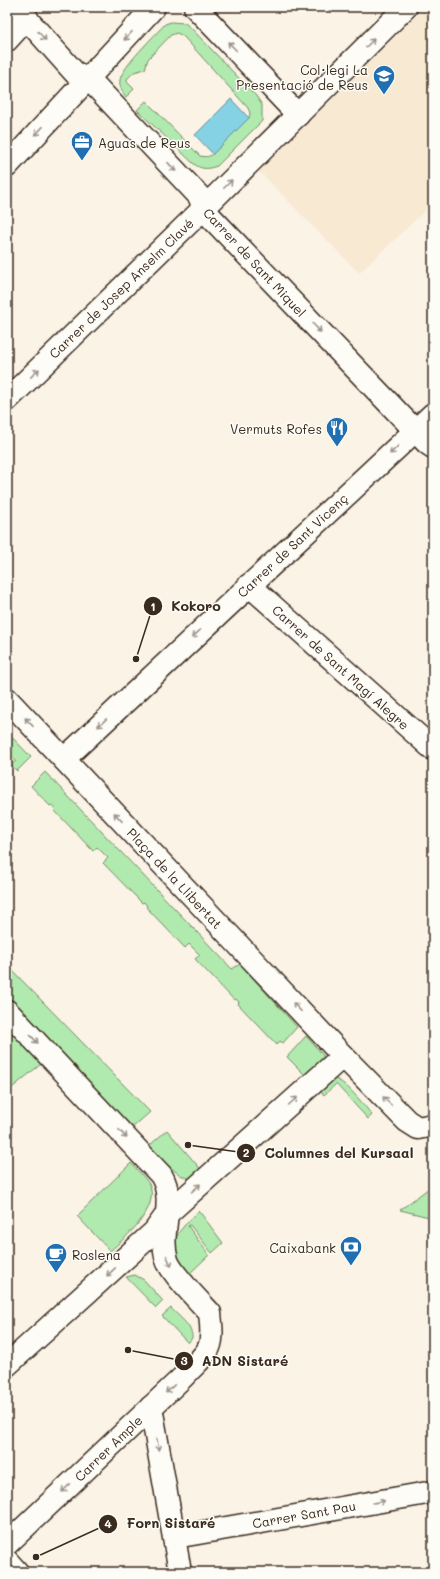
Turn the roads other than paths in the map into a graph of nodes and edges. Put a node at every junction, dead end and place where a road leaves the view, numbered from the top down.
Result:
1 (154, 7) edge
2 (195, 7) edge
3 (406, 7) edge
4 (21, 13) edge
5 (7, 40) edge
6 (88, 78) junction
7 (298, 114) junction
8 (7, 166) edge
9 (203, 209) junction
10 (7, 400) edge
11 (433, 414) edge
12 (415, 431) junction
13 (433, 446) edge
14 (249, 585) junction
15 (7, 698) edge
16 (433, 749) edge
17 (64, 759) junction
18 (7, 1011) edge
19 (343, 1056) junction
20 (423, 1129) edge
21 (167, 1214) junction
22 (7, 1365) edge
23 (151, 1407) junction
24 (433, 1492) edge
25 (174, 1537) junction
26 (7, 1544) edge
27 (7, 1561) edge
28 (17, 1572) edge
29 (180, 1572) edge

1 -> 6 street
7 -> 2 street
7 -> 3 street, Carrer de Josep Anselm Clavé
4 - 5 street
4 -> 6 street, Carrer de Sant Miquel
6 -> 8 street
6 -> 9 street, Carrer de Sant Miquel
9 -> 7 street, Carrer de Josep Anselm Clavé
10 -> 9 street, Carrer de Josep Anselm Clavé
9 -> 12 street, Carrer de Sant Miquel
11 - 12 street, Carrer de Sant Vicenç
12 - 13 street, Carrer de Sant Miquel
12 -> 14 street, Carrer de Sant Vicenç
14 - 16 street, Carrer de Sant Magí Alegre
14 -> 17 street, Carrer de Sant Vicenç
17 -> 15 street, Plaça de la Llibertat
19 -> 17 street, Plaça de la Llibertat
18 -> 21 street
20 -> 19 street, Plaça de la Llibertat
21 -> 19 street
21 -> 22 street
21 -> 23 street, Carrer Ample
23 -> 25 street
23 -> 26 street, Carrer Ample
25 -> 24 street, Carrer Sant Pau
25 - 29 street
27 - 28 street

